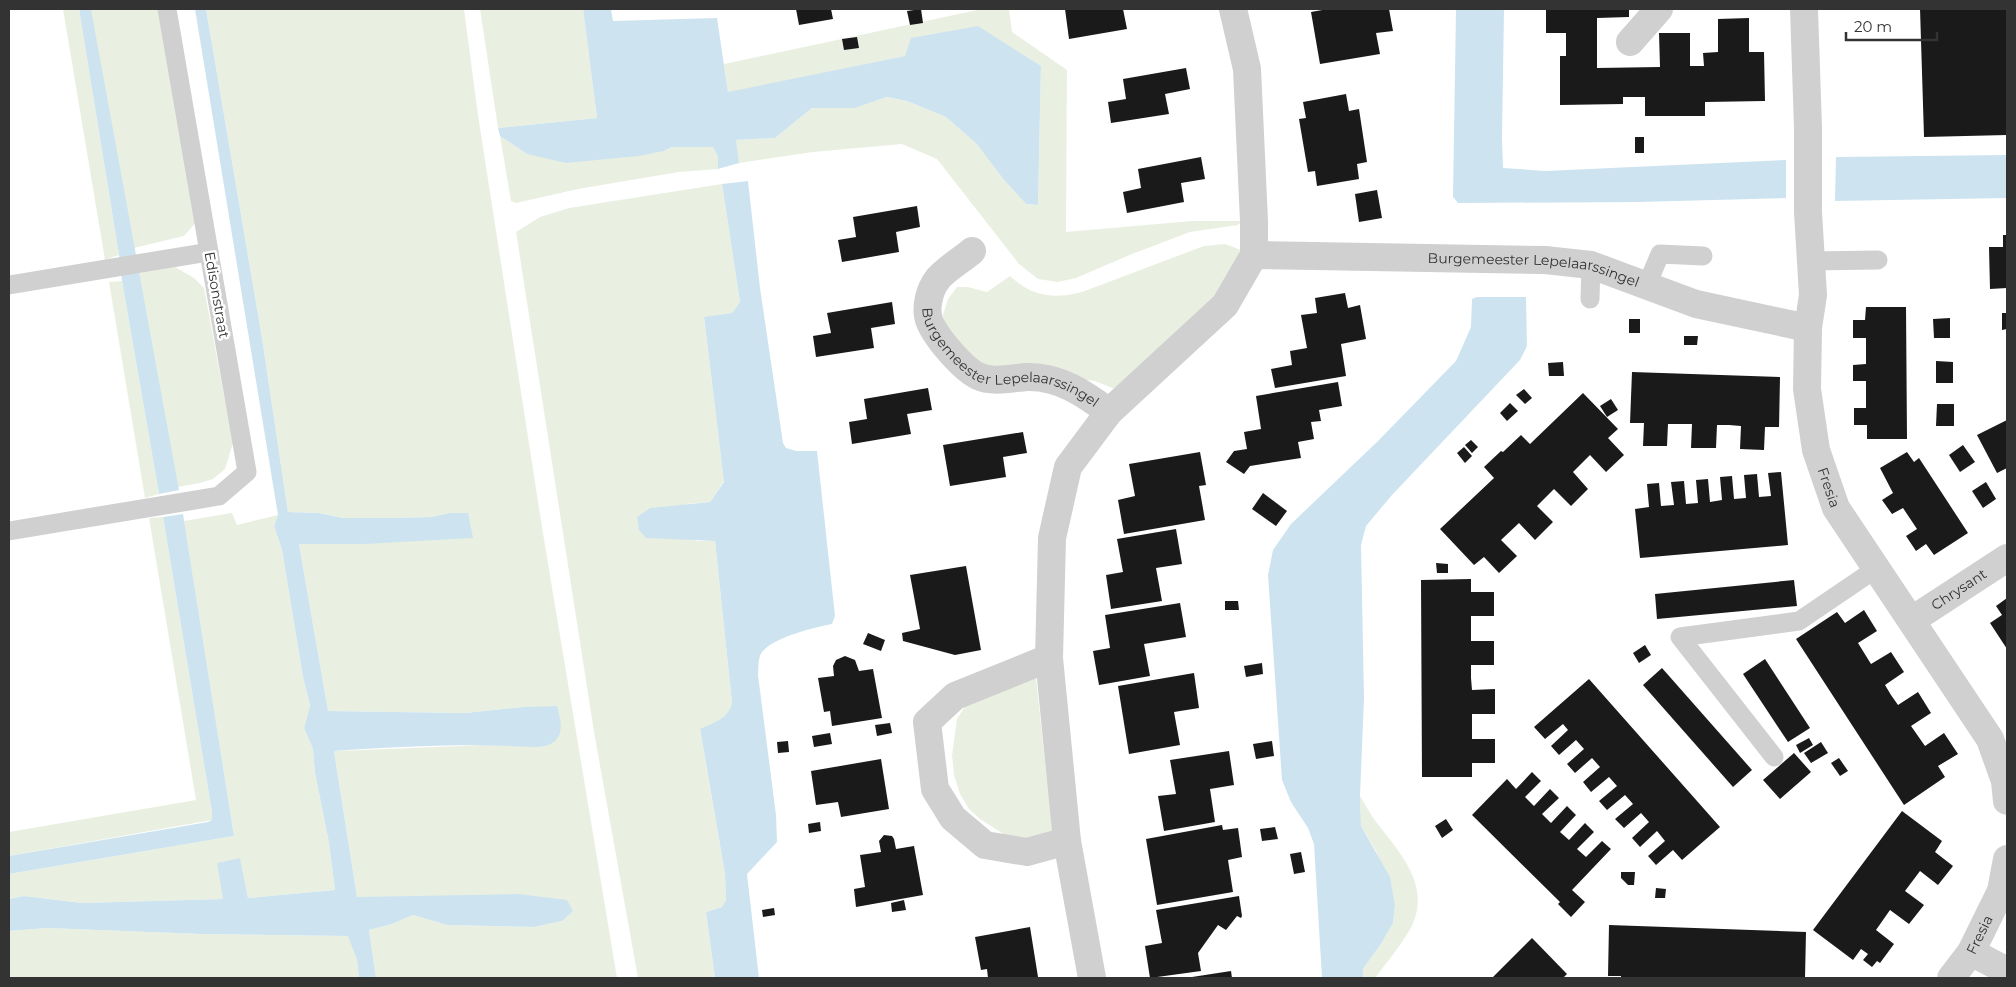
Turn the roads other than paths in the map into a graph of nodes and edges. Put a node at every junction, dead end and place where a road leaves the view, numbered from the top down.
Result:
1 (167, 9) edge
2 (1233, 9) edge
3 (1659, 9) edge
4 (1804, 9) edge
5 (1630, 42) dead end
6 (972, 251) dead end
7 (209, 252) junction
8 (1254, 255) junction
9 (1703, 256) dead end
10 (1878, 260) dead end
11 (1810, 261) junction
12 (1591, 265) junction
13 (9, 285) edge
14 (1647, 285) junction
15 (1590, 299) dead end
16 (1808, 328) junction
17 (1109, 412) junction
18 (9, 531) edge
19 (2007, 558) edge
20 (1877, 568) junction
21 (1912, 620) junction
22 (1049, 658) junction
23 (1774, 757) dead end
24 (2007, 801) edge
25 (1067, 841) junction
26 (2007, 858) edge
27 (1971, 952) junction
28 (2007, 971) edge
29 (1092, 978) edge
30 (1951, 978) edge

1 - 7 lane, Edisonstraat
2 - 8 street
3 - 5 street
4 - 11 street, Fresia
6 - 17 street, Burgemeester Lepelaarssingel
7 - 13 lane
7 - 18 lane, Edisonstraat
8 - 12 street, Burgemeester Lepelaarssingel
8 - 17 street, Burgemeester Lepelaarssingel
9 - 14 lane
10 - 11 lane
11 - 16 street, Fresia
12 - 14 street, Burgemeester Lepelaarssingel
12 - 15 lane
14 - 16 street, Burgemeester Lepelaarssingel
16 - 20 street, Fresia
17 - 22 street, Burgemeester Lepelaarssingel
19 - 21 street, Chrysant
20 - 21 street, Fresia
20 - 23 lane
21 - 24 street, Fresia
22 - 25 street, Burgemeester Lepelaarssingel
22 - 25 street
25 - 29 street, Burgemeester Lepelaarssingel
26 - 27 street, Fresia
27 - 28 street
27 - 30 street, Fresia

